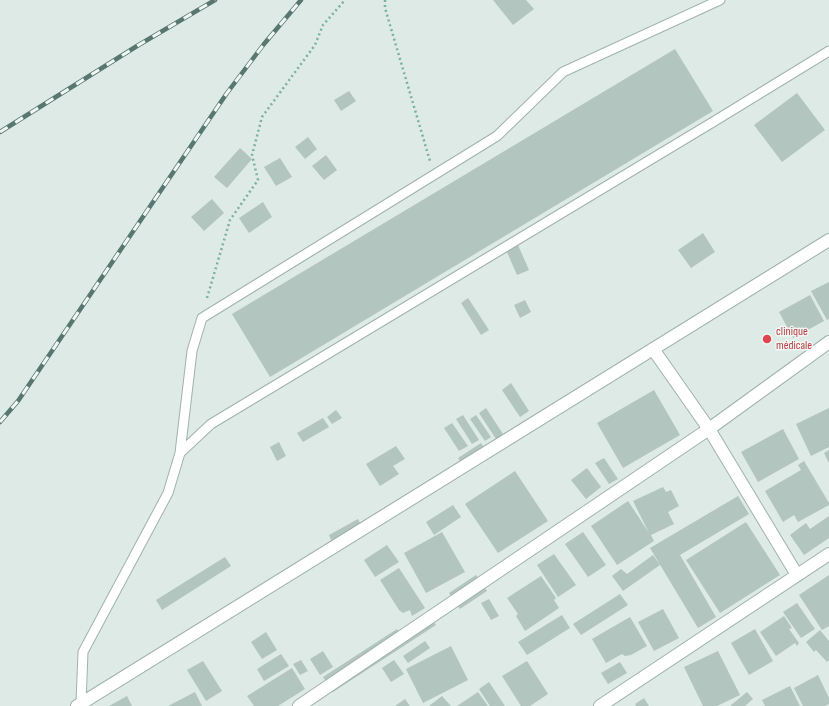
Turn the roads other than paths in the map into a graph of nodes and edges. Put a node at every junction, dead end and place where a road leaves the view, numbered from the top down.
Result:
1 (720, 0) edge
2 (829, 52) edge
3 (829, 240) edge
4 (829, 342) edge
5 (653, 349) junction
6 (709, 428) junction
7 (180, 453) junction
8 (829, 554) edge
9 (797, 575) junction
10 (80, 705) edge
11 (299, 706) edge
12 (600, 706) edge

1 - 7 lane
2 - 7 lane
3 - 5 street
4 - 6 street
5 - 6 street
5 - 10 street
6 - 9 street
6 - 11 street
7 - 10 lane
8 - 9 street
9 - 12 street

